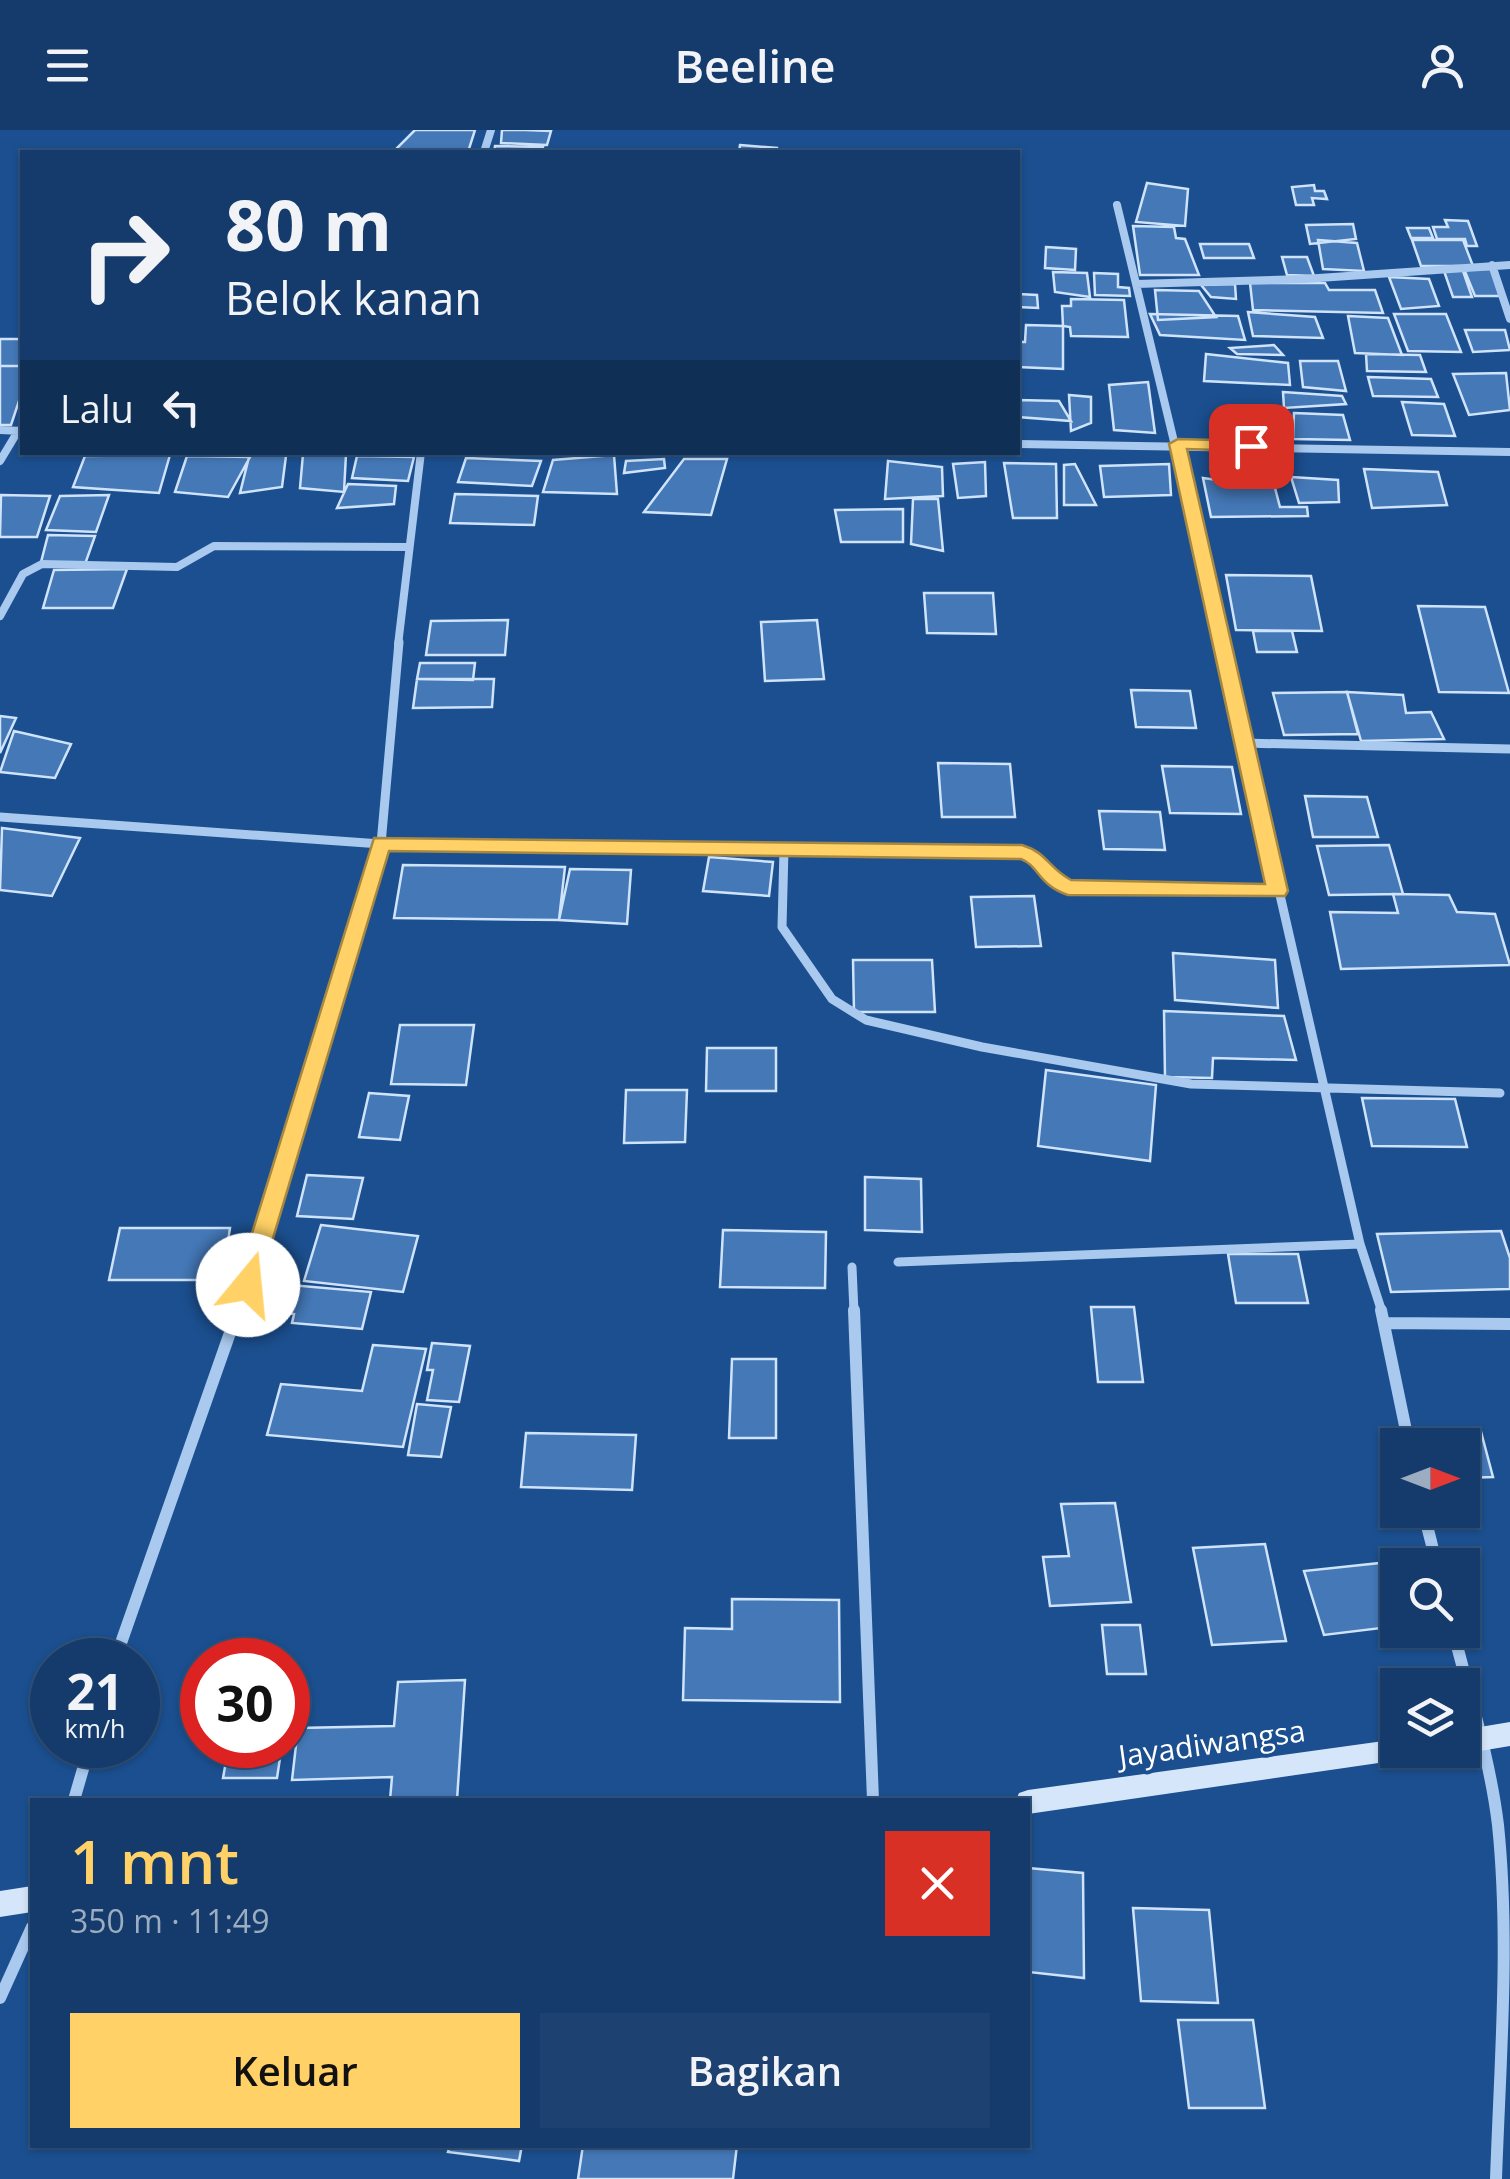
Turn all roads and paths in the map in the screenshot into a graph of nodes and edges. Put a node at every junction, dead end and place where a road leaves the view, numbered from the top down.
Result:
1 (1117, 205) dead end
2 (1510, 264) edge
3 (1492, 266) junction
4 (1136, 284) junction
5 (1510, 319) edge
6 (0, 430) edge
7 (20, 431) edge
8 (1020, 444) edge
9 (1178, 444) junction
10 (1510, 452) edge
11 (421, 455) edge
12 (0, 461) edge
13 (408, 547) junction
14 (0, 616) edge
15 (1243, 742) junction
16 (1510, 749) edge
17 (0, 817) edge
18 (381, 844) junction
19 (784, 848) junction
20 (1277, 891) junction
21 (1323, 1090) junction
22 (1500, 1093) dead end
23 (1360, 1244) junction
24 (898, 1262) dead end
25 (852, 1267) dead end
26 (1386, 1323) junction
27 (1510, 1324) edge
28 (1407, 1428) edge
29 (123, 1638) edge
30 (1510, 1734) edge
31 (1480, 1739) edge
32 (1380, 1753) edge
33 (83, 1768) edge
34 (1479, 1768) edge
35 (75, 1798) edge
36 (872, 1798) edge
37 (1030, 1802) edge
38 (30, 1899) edge
39 (0, 1904) edge
40 (30, 1931) edge
41 (0, 1998) edge
42 (1496, 2179) edge

1 - 4 street
2 - 3 street
3 - 4 street
3 - 5 street
4 - 9 street
6 - 7 street
7 - 12 street
8 - 9 street
9 - 10 street
9 - 15 street
11 - 13 street
13 - 14 street
13 - 18 street
15 - 16 street
15 - 20 street
17 - 18 street
18 - 19 street
18 - 29 street
19 - 20 street
19 - 21 street
20 - 21 street
21 - 22 street
21 - 23 street
23 - 24 street
23 - 26 street
25 - 36 street
26 - 27 street
26 - 28 street
30 - 31 street
32 - 37 street, Jayadiwangsa
33 - 35 street
34 - 42 street
38 - 39 street
40 - 41 street

